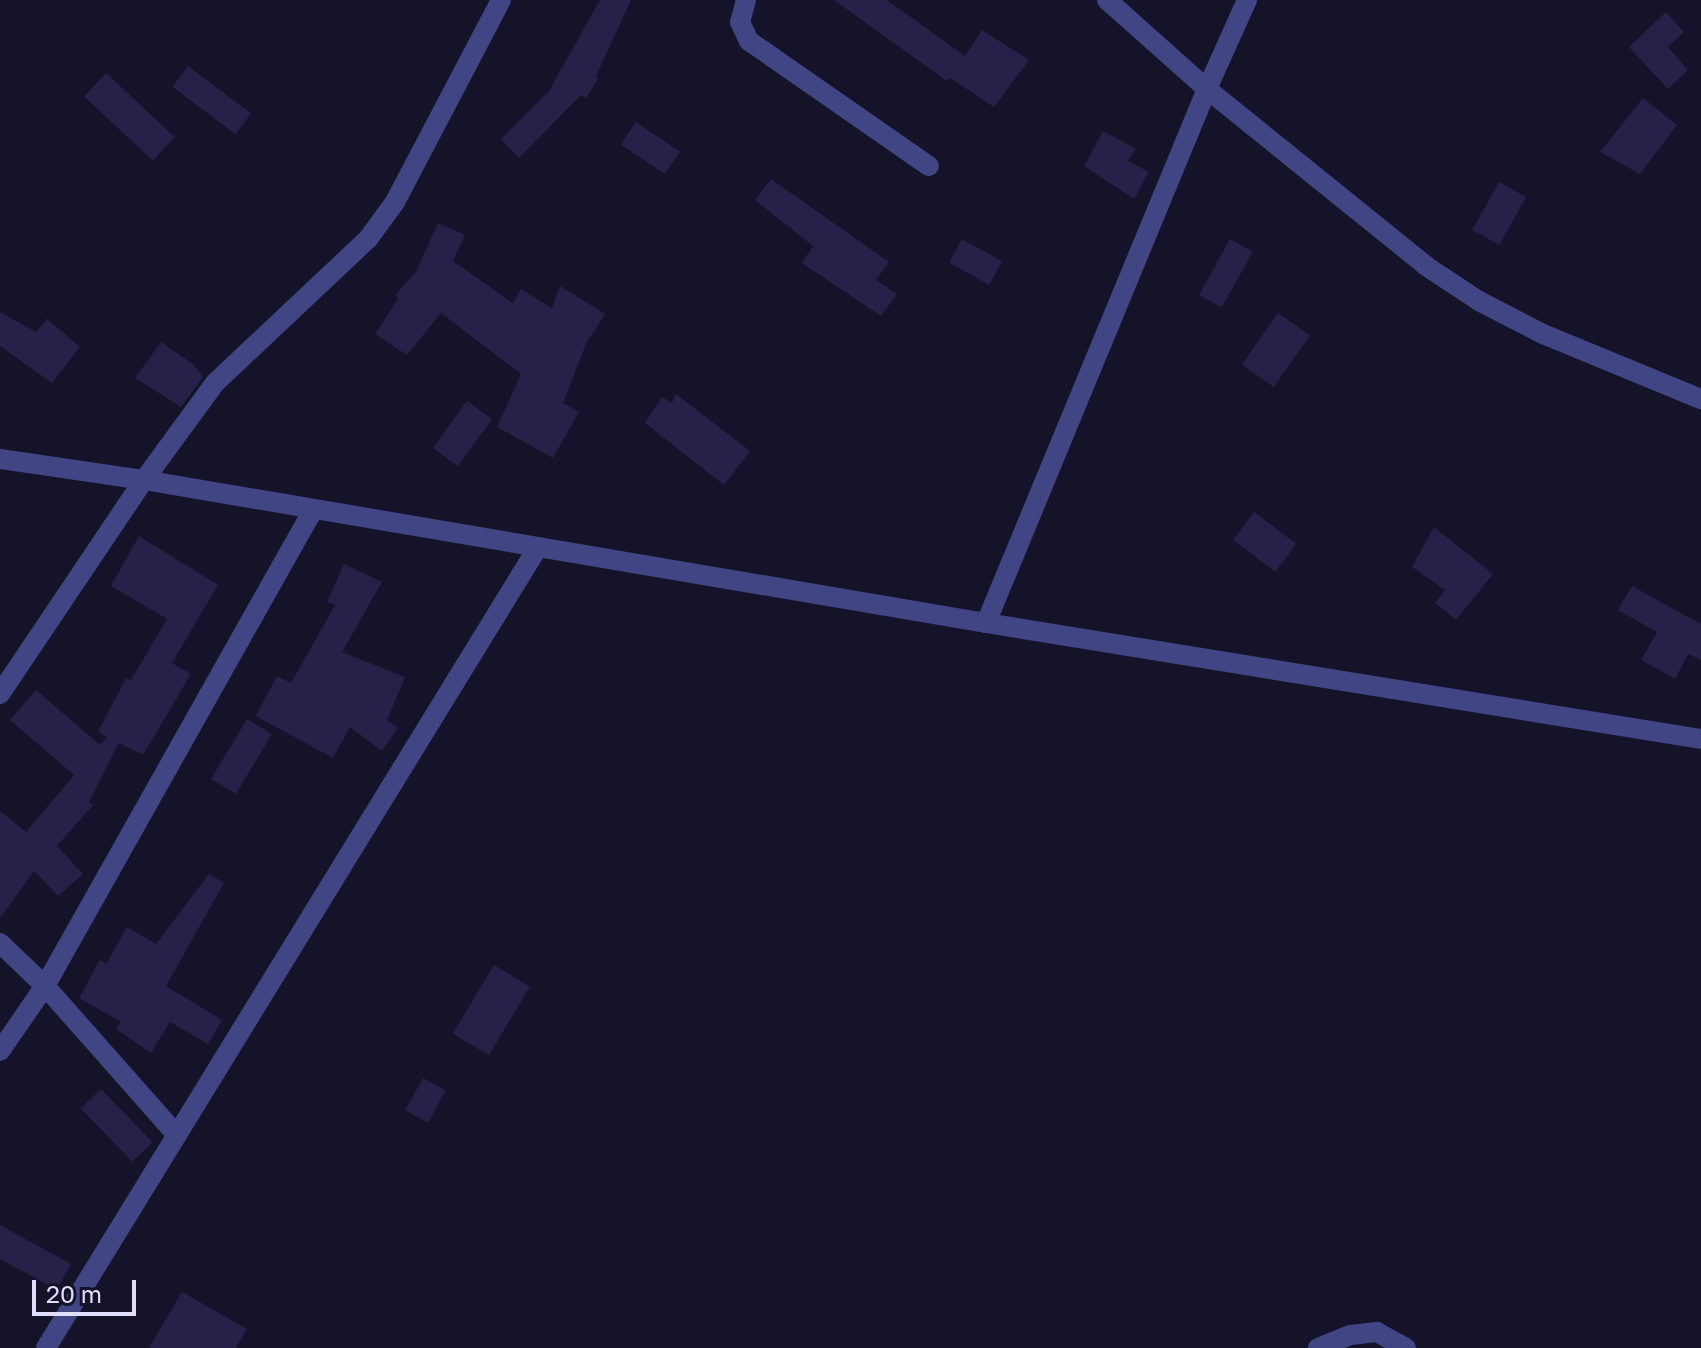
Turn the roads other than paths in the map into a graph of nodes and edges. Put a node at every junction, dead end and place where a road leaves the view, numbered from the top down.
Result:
1 (501, 0) edge
2 (746, 0) edge
3 (1107, 0) edge
4 (1247, 0) edge
5 (1207, 89) junction
6 (929, 166) dead end
7 (1701, 399) edge
8 (0, 459) edge
9 (144, 480) junction
10 (313, 510) junction
11 (538, 547) junction
12 (986, 623) junction
13 (0, 694) edge
14 (1701, 739) edge
15 (0, 943) edge
16 (45, 986) junction
17 (0, 1051) edge
18 (177, 1135) junction
19 (46, 1348) edge
20 (1318, 1348) edge
21 (1406, 1348) edge

1 - 9 street
2 - 6 street
3 - 5 street
4 - 5 street
5 - 7 street
5 - 12 street
8 - 9 street
9 - 10 street
9 - 13 street
10 - 11 street
10 - 16 street
11 - 12 street
11 - 18 street
12 - 14 street
15 - 16 street
16 - 17 street
16 - 18 street
18 - 19 street
20 - 21 street

